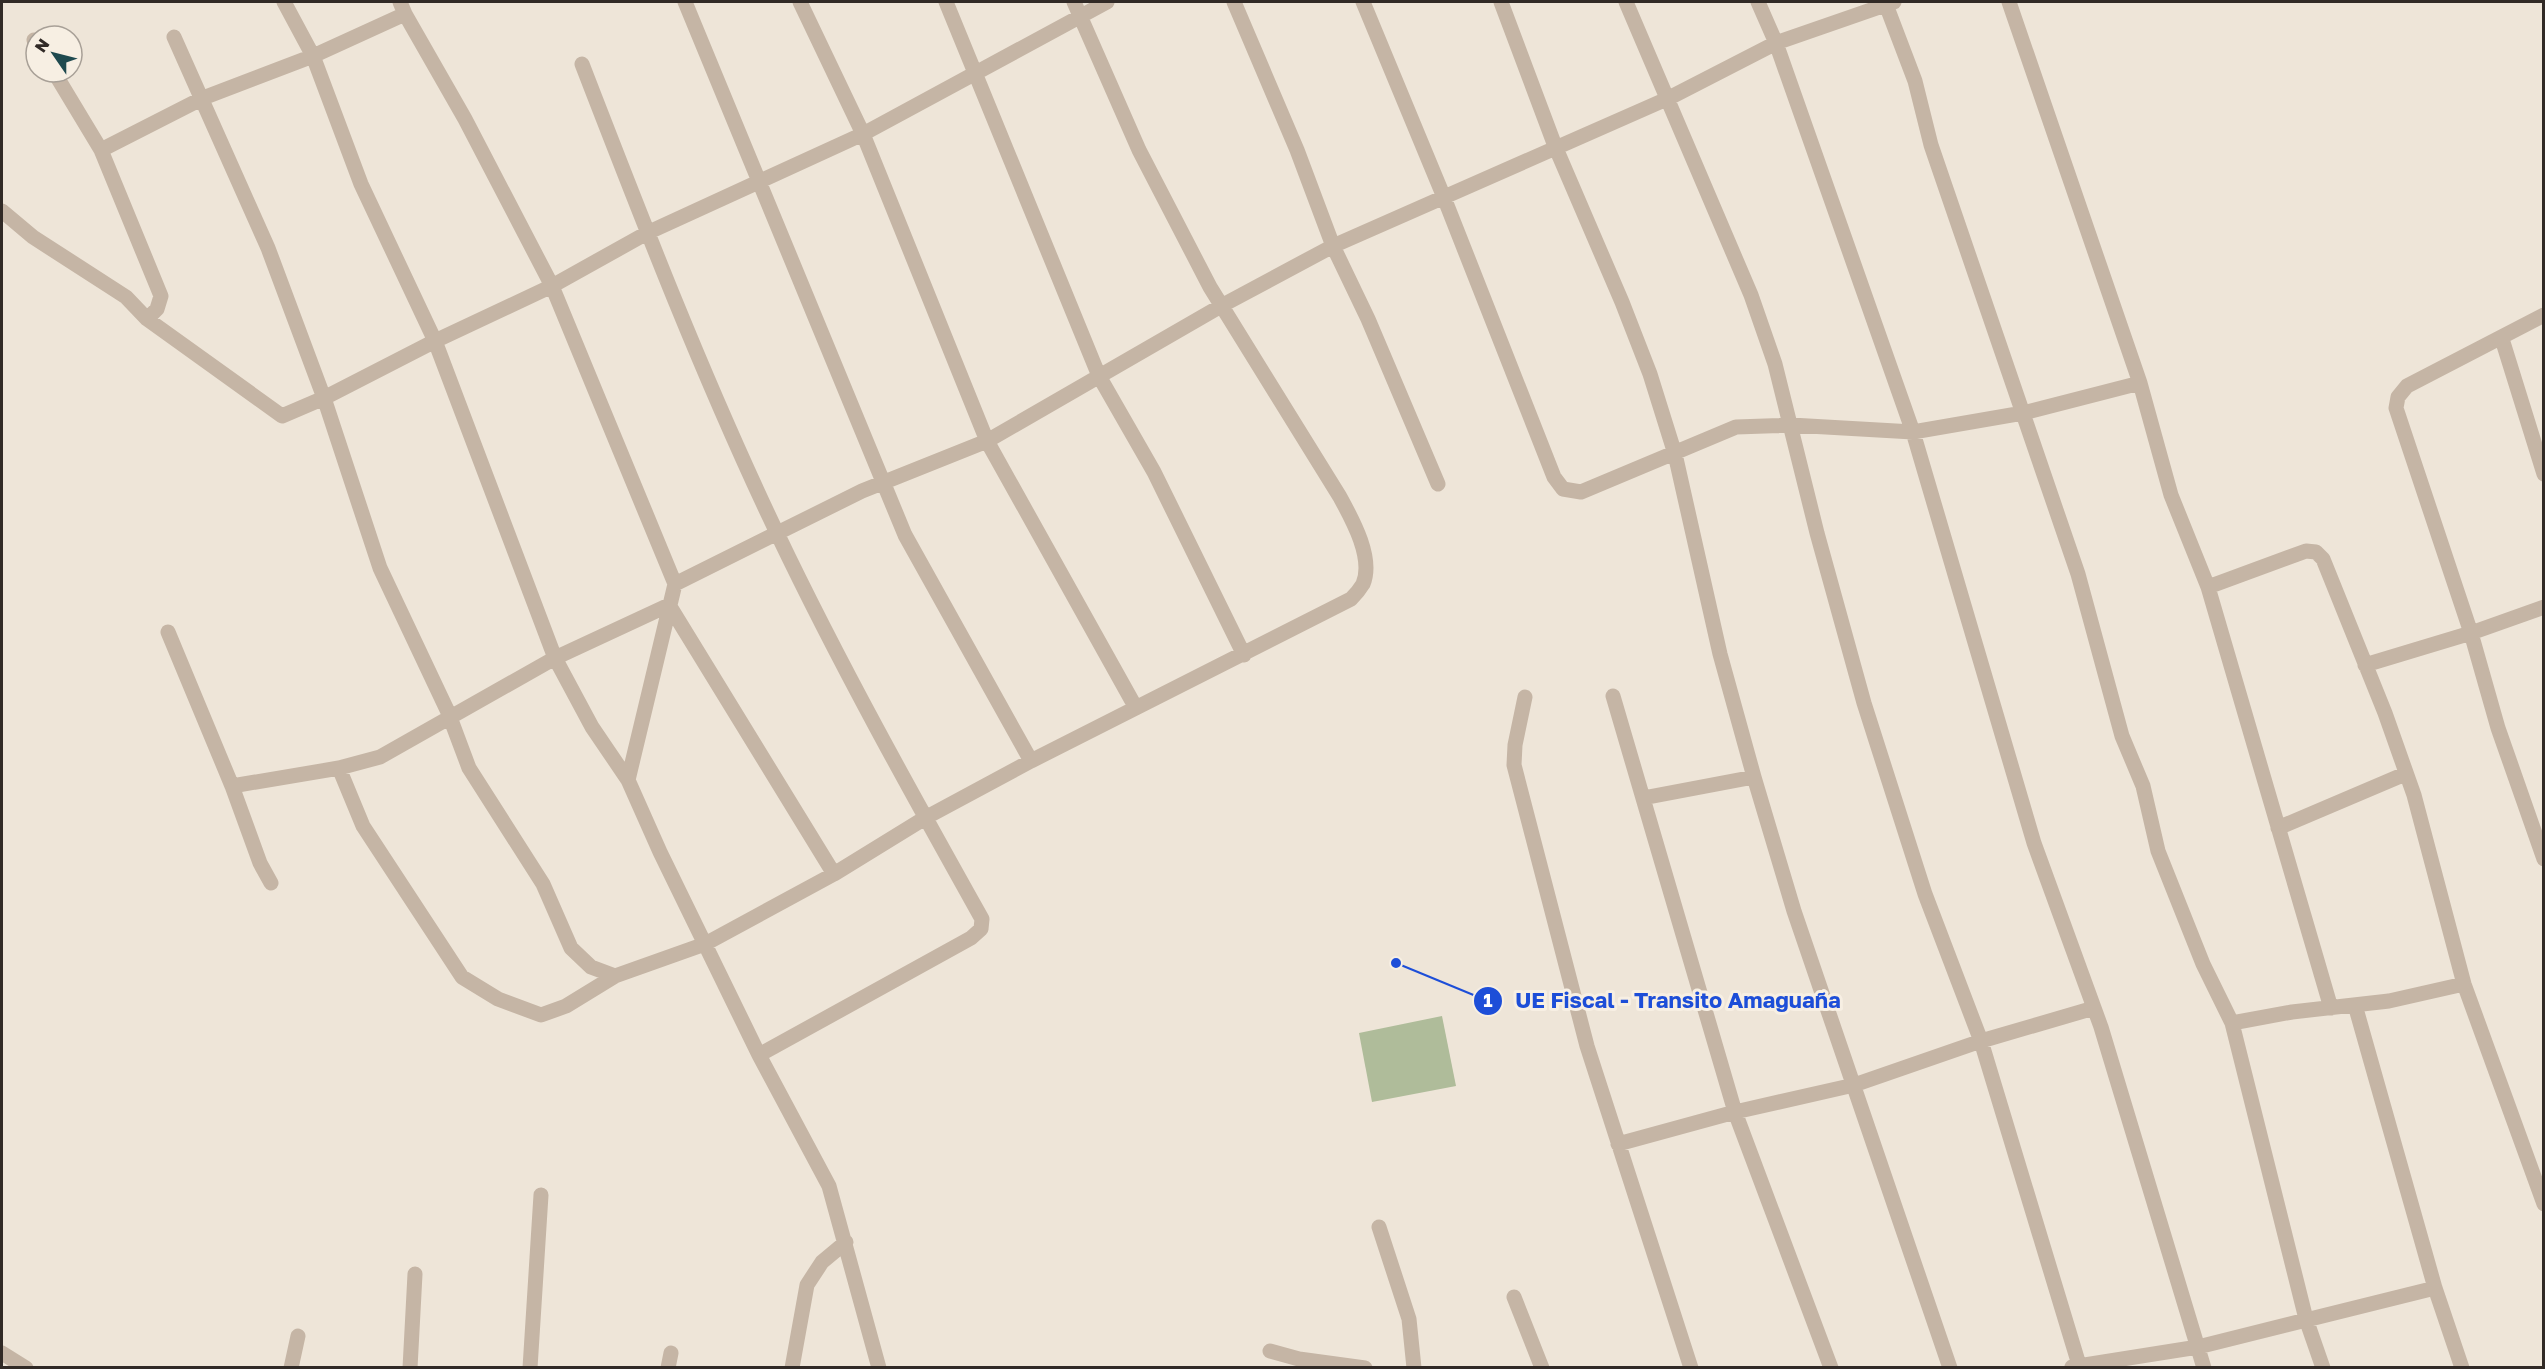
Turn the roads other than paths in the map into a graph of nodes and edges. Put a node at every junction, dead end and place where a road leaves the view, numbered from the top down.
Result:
1 (284, 2) edge
2 (685, 2) edge
3 (800, 2) edge
4 (945, 2) edge
5 (1107, 2) edge
6 (1234, 2) edge
7 (1363, 2) edge
8 (1501, 2) edge
9 (1626, 2) edge
10 (1758, 2) edge
11 (1889, 2) edge
12 (2009, 2) edge
13 (402, 8) edge
14 (1076, 8) edge
15 (174, 37) dead end
16 (1776, 44) junction
17 (313, 56) junction
18 (582, 64) dead end
19 (975, 74) junction
20 (61, 84) edge
21 (203, 98) junction
22 (1669, 98) junction
23 (864, 134) junction
24 (1555, 146) junction
25 (101, 150) junction
26 (761, 182) junction
27 (1443, 195) junction
28 (2, 211) edge
29 (647, 233) junction
30 (1333, 246) junction
31 (552, 286) junction
32 (1221, 306) junction
33 (2544, 315) edge
34 (147, 319) junction
35 (2502, 339) junction
36 (435, 341) junction
37 (1099, 376) junction
38 (2140, 383) junction
39 (324, 398) junction
40 (2023, 413) junction
41 (1791, 424) junction
42 (1913, 432) junction
43 (987, 441) junction
44 (1675, 454) junction
45 (2544, 474) edge
46 (883, 482) junction
47 (1438, 484) dead end
48 (777, 532) junction
49 (675, 584) junction
50 (2208, 587) junction
51 (669, 604) junction
52 (2544, 607) edge
53 (168, 632) dead end
54 (2471, 633) junction
55 (1244, 655) junction
56 (555, 658) junction
57 (2366, 665) junction
58 (1613, 696) dead end
59 (1525, 697) dead end
60 (1136, 708) junction
61 (450, 719) junction
62 (1031, 761) junction
63 (339, 768) junction
64 (2405, 774) junction
65 (1754, 777) junction
66 (628, 780) junction
67 (232, 786) junction
68 (1643, 798) junction
69 (925, 818) junction
70 (2278, 828) junction
71 (2544, 859) edge
72 (834, 874) junction
73 (271, 883) dead end
74 (705, 944) junction
75 (615, 976) junction
76 (2464, 984) junction
77 (2355, 1005) junction
78 (2094, 1008) junction
79 (2331, 1008) junction
80 (2232, 1023) junction
81 (1982, 1041) junction
82 (759, 1055) junction
83 (1854, 1085) junction
84 (1735, 1112) junction
85 (1617, 1144) junction
86 (541, 1196) dead end
87 (2544, 1203) edge
88 (1379, 1227) dead end
89 (846, 1242) junction
90 (415, 1274) dead end
91 (2435, 1288) junction
92 (1514, 1297) dead end
93 (2307, 1319) junction
94 (298, 1336) dead end
95 (2198, 1347) junction
96 (1270, 1351) dead end
97 (2, 1353) edge
98 (2077, 1367) edge
99 (26, 1368) edge
100 (291, 1368) edge
101 (410, 1368) edge
102 (530, 1368) edge
103 (792, 1368) edge
104 (879, 1368) edge
105 (1365, 1368) edge
106 (1414, 1368) edge
107 (1542, 1368) edge
108 (1691, 1368) edge
109 (1831, 1368) edge
110 (1950, 1368) edge
111 (2204, 1368) edge
112 (2323, 1368) edge
113 (2462, 1368) edge

1 - 17 street
2 - 26 street
3 - 23 street
4 - 19 street
5 - 14 street
6 - 30 street
7 - 27 street
8 - 24 street
9 - 22 street
10 - 16 street
11 - 16 street
11 - 40 street
12 - 38 street
13 - 17 street
13 - 31 street
14 - 19 street
14 - 32 street
15 - 21 street
16 - 22 street
16 - 42 street
17 - 21 street
17 - 36 street
18 - 29 street
19 - 23 street
19 - 37 street
20 - 25 street
21 - 25 street
21 - 39 street
22 - 24 street
22 - 41 street
23 - 26 street
23 - 43 street
24 - 27 street
24 - 44 street
25 - 34 street
26 - 29 street
26 - 46 street
27 - 30 street
27 - 44 street
28 - 34 street
29 - 31 street
29 - 48 street
30 - 32 street
30 - 47 street
31 - 36 street
31 - 49 street
32 - 37 street
32 - 55 street
33 - 35 street
34 - 39 street
35 - 45 street
35 - 54 street
36 - 39 street
36 - 56 street
37 - 43 street
37 - 55 street
38 - 40 street
38 - 50 street
39 - 61 street
40 - 42 street
40 - 80 street
41 - 42 street
41 - 44 street
41 - 81 street
42 - 78 street
43 - 46 street
43 - 60 street
44 - 65 street
46 - 48 street
46 - 62 street
48 - 49 street
48 - 69 street
49 - 51 street
50 - 57 street
50 - 70 street
51 - 56 street
51 - 66 street
51 - 72 street
52 - 54 street
53 - 67 street
54 - 57 street
54 - 71 street
55 - 60 street
56 - 61 street
56 - 66 street
57 - 64 street
58 - 68 street
59 - 85 street
60 - 62 street
61 - 63 street
61 - 75 street
62 - 69 street
63 - 67 street
63 - 75 street
64 - 70 street
64 - 76 street
65 - 68 street
65 - 83 street
66 - 74 street
67 - 73 street
68 - 84 street
69 - 72 street
69 - 82 street
70 - 79 street
72 - 74 street
74 - 75 street
74 - 82 street
76 - 77 street
76 - 87 street
77 - 79 street
77 - 91 street
78 - 81 street
78 - 95 street
79 - 80 street
80 - 93 street
81 - 83 street
81 - 98 street
82 - 89 street
83 - 84 street
83 - 110 street
84 - 85 street
84 - 109 street
85 - 108 street
86 - 102 street
88 - 106 street
89 - 103 street
89 - 104 street
90 - 101 street
91 - 93 street
91 - 113 street
92 - 107 street
93 - 95 street
93 - 112 street
94 - 100 street
95 - 98 street
95 - 111 street
96 - 105 street
97 - 99 street

